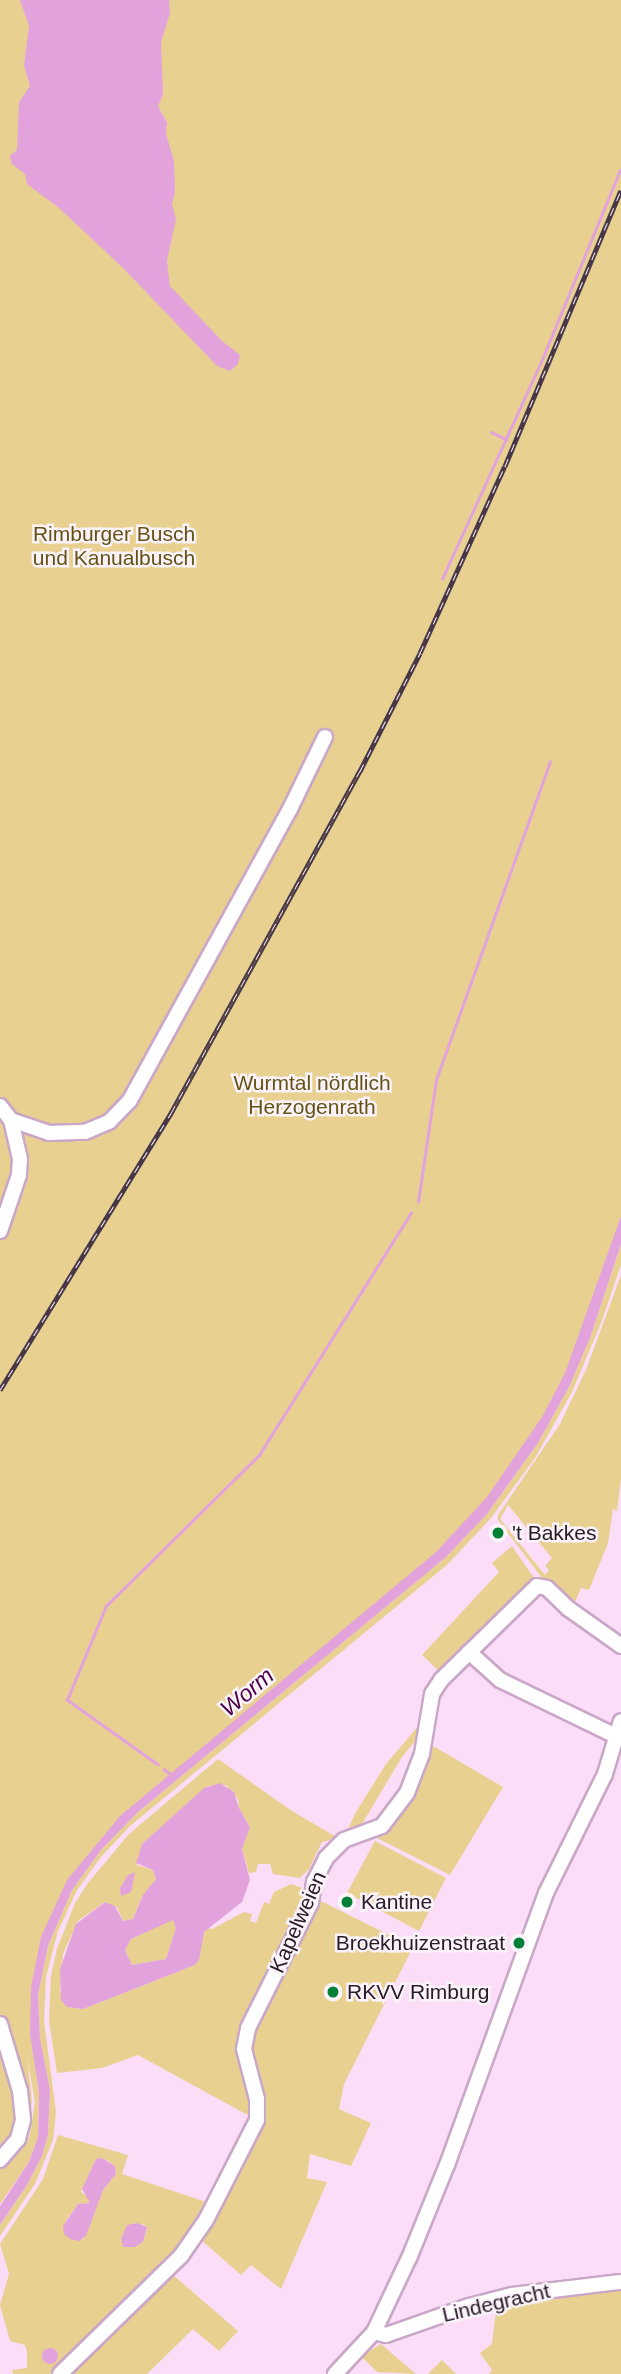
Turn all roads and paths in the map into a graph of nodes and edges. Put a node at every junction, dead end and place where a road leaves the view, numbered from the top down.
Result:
1 (325, 737) dead end
2 (0, 1106) edge
3 (11, 1120) junction
4 (0, 1231) edge
5 (621, 1646) edge
6 (469, 1652) junction
7 (621, 1721) edge
8 (616, 1736) junction
9 (0, 2024) edge
10 (0, 2160) edge
11 (620, 2282) edge
12 (374, 2332) junction
13 (60, 2374) edge
14 (335, 2374) edge

1 - 3 street
2 - 3 street
3 - 4 street
5 - 6 street, Kapelweien
6 - 8 street
6 - 13 street, Kapelweien
7 - 8 street
8 - 12 street
9 - 10 street
11 - 12 street, Lindegracht
12 - 14 street

